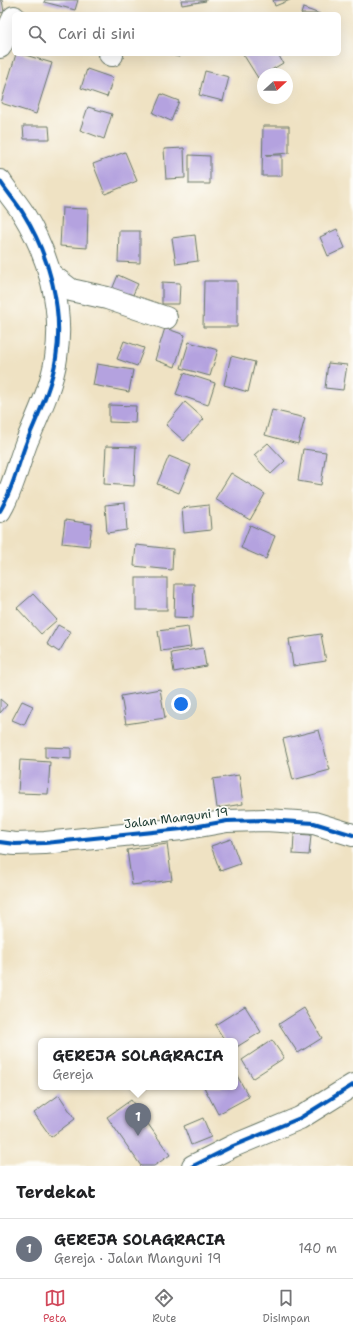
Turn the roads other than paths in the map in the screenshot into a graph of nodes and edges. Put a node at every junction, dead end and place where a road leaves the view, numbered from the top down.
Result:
1 (19, 0) edge
2 (15, 12) edge
3 (12, 22) edge
4 (0, 47) edge
5 (3, 186) edge
6 (50, 274) junction
7 (166, 318) dead end
8 (0, 511) edge
9 (353, 836) edge
10 (0, 842) edge
11 (353, 1085) edge
12 (193, 1166) edge

1 - 2 street
3 - 4 street
5 - 6 street
6 - 7 street
6 - 8 street
9 - 10 street, Jalan Manguni 19
11 - 12 street

